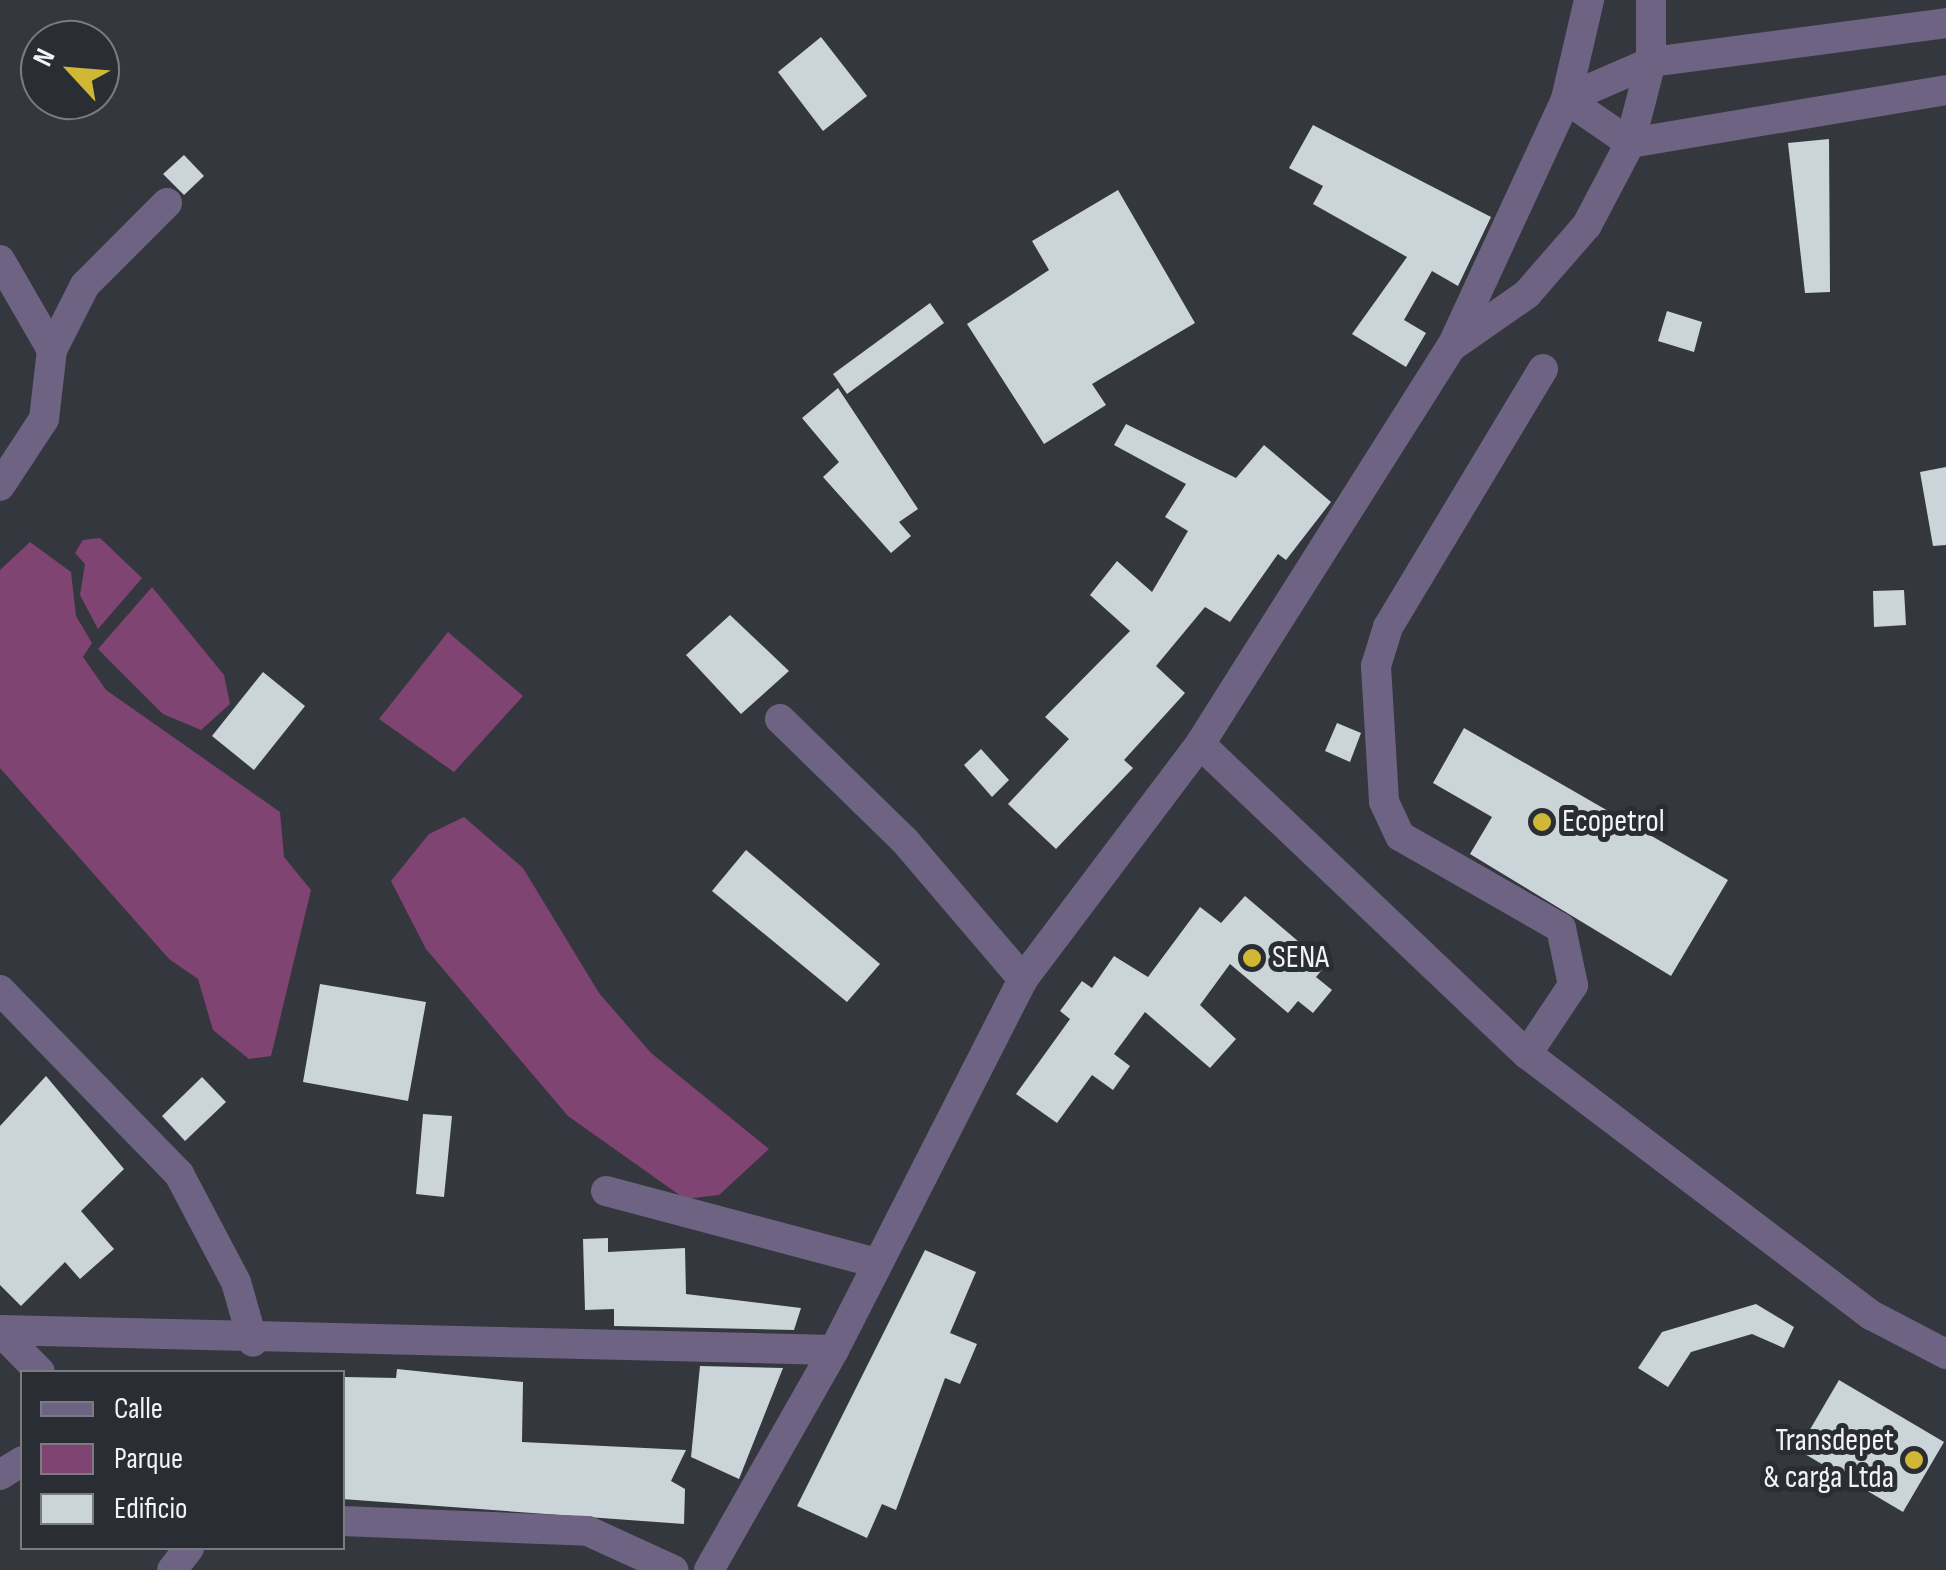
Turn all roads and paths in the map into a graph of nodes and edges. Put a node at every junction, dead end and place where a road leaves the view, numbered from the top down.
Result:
1 (1589, 0) edge
2 (1651, 0) edge
3 (1946, 23) edge
4 (1651, 62) junction
5 (1946, 90) edge
6 (1566, 99) junction
7 (1630, 143) junction
8 (167, 202) dead end
9 (0, 260) edge
10 (1452, 346) junction
11 (52, 350) junction
12 (1543, 369) dead end
13 (0, 486) edge
14 (780, 718) dead end
15 (1200, 744) junction
16 (1022, 978) junction
17 (0, 990) edge
18 (1527, 1054) junction
19 (606, 1190) dead end
20 (872, 1262) junction
21 (0, 1331) edge
22 (254, 1342) junction
23 (834, 1350) junction
24 (1946, 1354) edge
25 (38, 1370) edge
26 (345, 1520) edge
27 (187, 1550) edge
28 (172, 1570) edge
29 (673, 1570) edge
30 (708, 1570) edge

1 - 6 street
2 - 4 street
3 - 4 street
4 - 6 street
4 - 7 street
5 - 7 street
6 - 7 street
6 - 10 street
7 - 10 street
8 - 11 street
9 - 11 street
10 - 15 street
11 - 13 street
12 - 18 street
14 - 16 street
15 - 16 street
15 - 18 street
16 - 20 street
17 - 22 street
18 - 24 street
19 - 20 street
20 - 23 street
21 - 22 street
21 - 25 street
22 - 23 street
23 - 30 street
26 - 29 street
27 - 28 street

